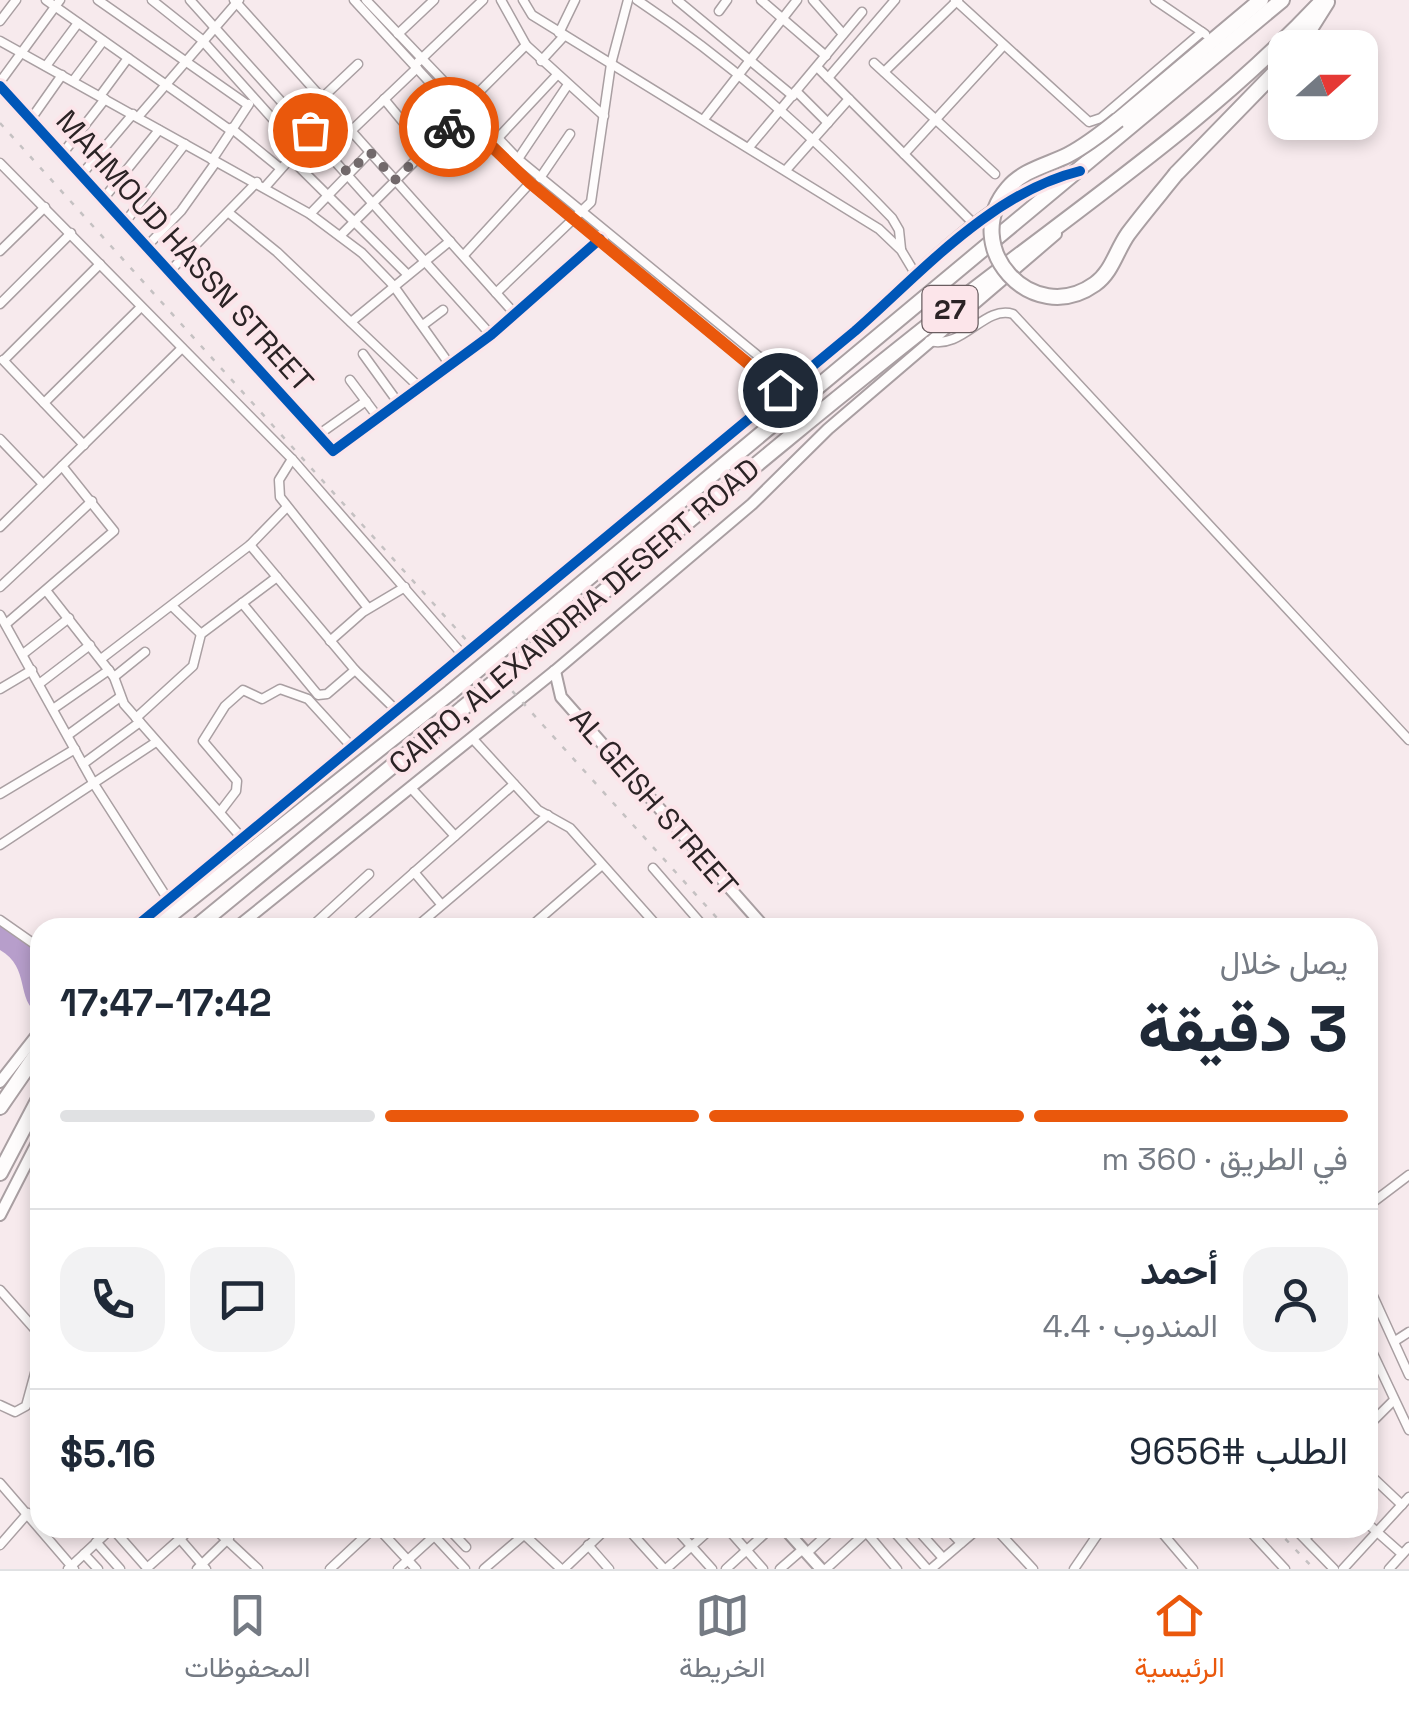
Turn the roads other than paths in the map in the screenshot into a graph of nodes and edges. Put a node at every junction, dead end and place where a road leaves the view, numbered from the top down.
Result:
1 (16, 0) edge
2 (46, 0) edge
3 (98, 0) edge
4 (152, 0) edge
5 (190, 0) edge
6 (354, 0) edge
7 (366, 0) edge
8 (383, 0) edge
9 (434, 0) edge
10 (484, 0) edge
11 (501, 0) edge
12 (523, 0) edge
13 (574, 0) edge
14 (628, 0) edge
15 (637, 0) edge
16 (677, 0) edge
17 (727, 0) edge
18 (760, 0) edge
19 (797, 0) edge
20 (812, 0) edge
21 (895, 0) edge
22 (1154, 0) edge
23 (1261, 0) edge
24 (1282, 0) edge
25 (1325, 0) edge
26 (236, 1) edge
27 (956, 1) edge
28 (58, 3) edge
29 (374, 9) junction
30 (719, 10) dead end
31 (862, 12) dead end
32 (532, 15) junction
33 (782, 17) junction
34 (0, 22) edge
35 (78, 23) junction
36 (215, 24) junction
37 (1308, 30) edge
38 (515, 31) junction
39 (398, 34) junction
40 (562, 34) junction
41 (843, 34) junction
42 (1208, 36) junction
43 (201, 38) junction
44 (0, 41) edge
45 (103, 41) junction
46 (526, 44) junction
47 (1003, 46) junction
48 (20, 52) junction
49 (826, 56) junction
50 (750, 57) junction
51 (128, 58) junction
52 (542, 60) junction
53 (182, 62) junction
54 (874, 62) dead end
55 (358, 64) dead end
56 (417, 64) junction
57 (611, 64) junction
58 (46, 66) junction
59 (817, 67) junction
60 (884, 72) junction
61 (738, 73) junction
62 (62, 74) junction
63 (556, 76) junction
64 (828, 78) junction
65 (1268, 79) edge
66 (73, 81) junction
67 (0, 84) edge
68 (164, 84) junction
69 (567, 86) junction
70 (794, 94) junction
71 (103, 97) junction
72 (255, 97) junction
73 (322, 98) junction
74 (384, 99) junction
75 (849, 99) junction
76 (248, 105) junction
77 (465, 106) junction
78 (782, 109) junction
79 (332, 110) junction
80 (135, 116) junction
81 (460, 116) junction
82 (604, 116) junction
83 (31, 119) junction
84 (704, 119) junction
85 (936, 119) junction
86 (403, 122) dead end
87 (828, 123) junction
88 (230, 129) junction
89 (160, 130) junction
90 (310, 130) junction
91 (351, 131) junction
92 (570, 134) dead end
93 (497, 138) junction
94 (814, 138) junction
95 (186, 144) junction
96 (297, 146) junction
97 (750, 146) junction
98 (370, 152) junction
99 (63, 153) junction
100 (904, 154) junction
101 (288, 157) junction
102 (518, 159) junction
103 (214, 161) junction
104 (0, 163) edge
105 (280, 168) junction
106 (786, 170) junction
107 (1080, 170) junction
108 (8, 171) junction
109 (348, 173) junction
110 (82, 174) junction
111 (995, 174) dead end
112 (540, 178) junction
113 (0, 179) edge
114 (395, 180) junction
115 (530, 183) junction
116 (262, 184) junction
117 (327, 195) junction
118 (104, 198) junction
119 (374, 202) junction
120 (46, 207) junction
121 (1078, 212) junction
122 (229, 213) junction
123 (310, 214) junction
124 (579, 216) junction
125 (126, 221) junction
126 (354, 222) junction
127 (976, 226) junction
128 (71, 234) junction
129 (340, 236) junction
130 (600, 239) junction
131 (450, 240) junction
132 (148, 245) junction
133 (901, 250) junction
134 (0, 251) edge
135 (464, 256) junction
136 (423, 259) junction
137 (100, 264) junction
138 (172, 270) junction
139 (406, 274) junction
140 (917, 276) junction
141 (393, 286) junction
142 (496, 293) junction
143 (0, 304) edge
144 (140, 307) junction
145 (443, 310) dead end
146 (514, 313) junction
147 (350, 322) junction
148 (423, 325) junction
149 (491, 335) junction
150 (734, 336) junction
151 (929, 341) junction
152 (727, 345) junction
153 (182, 348) junction
154 (363, 354) dead end
155 (1, 359) edge
156 (450, 364) junction
157 (350, 380) dead end
158 (790, 382) junction
159 (418, 386) junction
160 (780, 390) junction
161 (366, 401) junction
162 (397, 401) junction
163 (44, 403) junction
164 (377, 416) junction
165 (318, 435) junction
166 (0, 439) edge
167 (84, 445) junction
168 (333, 451) joint
169 (292, 459) junction
170 (62, 466) junction
171 (43, 484) junction
172 (92, 501) junction
173 (287, 507) junction
174 (0, 527) edge
175 (250, 544) junction
176 (277, 577) junction
177 (0, 587) edge
178 (405, 587) junction
179 (48, 592) junction
180 (242, 603) junction
181 (172, 606) junction
182 (368, 608) junction
183 (0, 615) edge
184 (69, 618) junction
185 (6, 624) junction
186 (11, 634) junction
187 (201, 634) junction
188 (0, 641) edge
189 (330, 641) junction
190 (90, 646) junction
191 (145, 652) dead end
192 (23, 654) junction
193 (462, 654) junction
194 (101, 659) junction
195 (32, 670) junction
196 (355, 670) junction
197 (555, 671) junction
198 (112, 673) junction
199 (39, 684) junction
200 (0, 690) edge
201 (120, 697) junction
202 (53, 708) junction
203 (395, 709) junction
204 (138, 720) junction
205 (68, 735) junction
206 (472, 738) junction
207 (1409, 740) edge
208 (156, 742) junction
209 (351, 746) junction
210 (75, 748) junction
211 (83, 764) junction
212 (94, 784) junction
213 (514, 784) junction
214 (411, 788) junction
215 (0, 794) edge
216 (220, 812) junction
217 (548, 815) junction
218 (454, 836) junction
219 (241, 837) junction
220 (0, 845) edge
221 (602, 865) junction
222 (653, 868) dead end
223 (414, 872) junction
224 (368, 874) dead end
225 (166, 898) junction
226 (441, 904) junction
227 (145, 918) edge
228 (167, 918) edge
229 (207, 918) edge
230 (248, 918) edge
231 (321, 918) edge
232 (362, 918) edge
233 (426, 918) edge
234 (541, 918) edge
235 (650, 918) edge
236 (696, 918) edge
237 (756, 918) edge
238 (0, 920) edge
239 (30, 941) edge
240 (30, 1044) edge
241 (30, 1064) edge
242 (0, 1082) edge
243 (0, 1107) edge
244 (30, 1116) edge
245 (30, 1156) edge
246 (0, 1173) edge
247 (1409, 1175) edge
248 (1378, 1198) edge
249 (0, 1214) edge
250 (0, 1290) edge
251 (1378, 1306) edge
252 (30, 1324) edge
253 (1409, 1332) edge
254 (1395, 1341) junction
255 (1378, 1365) edge
256 (1409, 1375) edge
257 (30, 1391) edge
258 (1394, 1400) junction
259 (0, 1405) edge
260 (1378, 1416) edge
261 (1409, 1430) edge
262 (1378, 1480) edge
263 (0, 1483) edge
264 (1406, 1501) edge
265 (28, 1514) junction
266 (30, 1517) edge
267 (1378, 1531) edge
268 (1378, 1533) edge
269 (47, 1538) edge
270 (101, 1538) edge
271 (121, 1538) edge
272 (229, 1538) joint
273 (365, 1538) edge
274 (386, 1538) edge
275 (432, 1538) edge
276 (436, 1538) edge
277 (457, 1538) edge
278 (514, 1538) edge
279 (530, 1538) edge
280 (596, 1538) edge
281 (636, 1538) edge
282 (684, 1538) edge
283 (701, 1538) edge
284 (735, 1538) edge
285 (760, 1538) edge
286 (796, 1538) edge
287 (821, 1538) edge
288 (859, 1538) edge
289 (874, 1538) edge
290 (902, 1538) edge
291 (925, 1538) edge
292 (956, 1538) edge
293 (967, 1538) edge
294 (1004, 1538) edge
295 (1093, 1538) edge
296 (1166, 1538) edge
297 (1257, 1538) edge
298 (1304, 1538) edge
299 (1371, 1538) edge
300 (180, 1540) joint
301 (96, 1542) junction
302 (961, 1543) junction
303 (0, 1544) edge
304 (588, 1546) junction
305 (692, 1546) junction
306 (466, 1547) dead end
307 (746, 1550) junction
308 (805, 1551) junction
309 (1406, 1551) edge
310 (84, 1554) junction
311 (943, 1558) junction
312 (408, 1560) junction
313 (71, 1568) edge
314 (201, 1568) edge
315 (1191, 1568) edge
316 (98, 1569) edge
317 (120, 1569) edge
318 (148, 1569) edge
319 (258, 1569) edge
320 (330, 1569) edge
321 (398, 1569) edge
322 (416, 1569) edge
323 (465, 1569) edge
324 (484, 1569) edge
325 (562, 1569) edge
326 (609, 1569) edge
327 (665, 1569) edge
328 (712, 1569) edge
329 (726, 1569) edge
330 (763, 1569) edge
331 (780, 1569) edge
332 (824, 1569) edge
333 (898, 1569) edge
334 (929, 1569) edge
335 (1033, 1569) edge
336 (1074, 1569) edge
337 (1285, 1569) edge
338 (1334, 1569) edge
339 (1343, 1569) edge
340 (1389, 1569) edge

1 - 34 street
2 - 28 street
3 - 53 street
4 - 43 street
5 - 36 street
6 - 56 street
7 - 29 street
8 - 29 street
9 - 39 street
10 - 56 street
11 - 38 street
12 - 32 street
13 - 40 street
14 - 57 street
15 - 61 street
16 - 50 street
17 - 30 street
18 - 33 street
19 - 33 street
20 - 41 street
21 - 64 street
22 - 42 street
23 - 42 highway
24 - 107 highway, CAIRO, ALEXANDRIA DESERT ROAD / 27
25 - 37 highway
25 - 121 highway, CAIRO, ALEXANDRIA DESERT ROAD / 27
26 - 36 street
26 - 73 street
27 - 47 street
27 - 60 street
28 - 35 street
28 - 48 street
29 - 39 street
31 - 41 street
32 - 38 street
32 - 40 street
33 - 49 street
33 - 50 street
35 - 45 street
35 - 58 street
36 - 43 street
36 - 90 street
38 - 46 street
39 - 56 street
40 - 52 street
40 - 57 street
41 - 49 street
42 - 47 street
42 - 65 highway, bridge
43 - 53 street
43 - 72 street
44 - 48 street
45 - 51 street
45 - 66 street
46 - 52 street
46 - 77 street
47 - 85 street
48 - 58 street
48 - 67 street
49 - 59 street
50 - 61 street
50 - 70 street
51 - 68 street
51 - 71 street
52 - 63 street
53 - 68 street
53 - 76 street
54 - 60 street
55 - 73 street
56 - 74 street
56 - 77 street
56 - 81 street
57 - 82 street
57 - 84 street
58 - 62 street
59 - 64 street
59 - 70 street
60 - 85 street
61 - 78 street
61 - 84 street
62 - 66 street
62 - 83 street
63 - 69 street
63 - 93 street
64 - 75 street
66 - 71 street
67 - 83 street, MAHMOUD HASSN STREET
68 - 80 street
68 - 88 street
69 - 82 street
69 - 102 street
70 - 78 street
70 - 87 street
71 - 80 street
71 - 99 street
72 - 76 street
72 - 96 street
73 - 79 street
74 - 86 street
74 - 91 street
75 - 87 street
75 - 100 street
76 - 88 street
77 - 93 street
78 - 94 street
78 - 97 street
79 - 90 street
79 - 91 street
80 - 89 street
80 - 110 street
81 - 114 street
81 - 115 street
82 - 124 street
83 - 99 street, MAHMOUD HASSN STREET
84 - 97 street
85 - 100 street
85 - 111 street
87 - 94 street
88 - 103 street
88 - 105 street
89 - 95 street
89 - 118 street
90 - 96 street
90 - 109 street
91 - 98 street
92 - 112 street
93 - 102 street
94 - 106 street
94 - 133 street
95 - 103 street
95 - 125 street
96 - 101 street
97 - 106 street
98 - 109 street
98 - 114 street
99 - 110 street, MAHMOUD HASSN STREET
100 - 127 street
101 - 105 street
101 - 117 street
102 - 112 street
103 - 116 street
103 - 132 street
104 - 108 street, MAHMOUD HASSN STREET
105 - 116 street
106 - 133 street
107 - 127 street
107 - 228 highway, CAIRO, ALEXANDRIA DESERT ROAD / 27, bridge
108 - 113 street
108 - 120 street, MAHMOUD HASSN STREET
109 - 117 street
109 - 119 street
110 - 118 street, MAHMOUD HASSN STREET
112 - 124 street
114 - 119 street
114 - 131 street
115 - 124 street
115 - 135 street
116 - 122 street
116 - 123 street
117 - 123 street
117 - 126 street
118 - 125 street, MAHMOUD HASSN STREET
119 - 126 street
119 - 136 street
120 - 128 street, MAHMOUD HASSN STREET
120 - 134 street
121 - 151 street
121 - 229 highway, CAIRO, ALEXANDRIA DESERT ROAD / 27, bridge
122 - 138 street
122 - 147 street
123 - 129 street
124 - 130 street
124 - 142 street
124 - 150 street
125 - 132 street, MAHMOUD HASSN STREET
126 - 129 street
126 - 139 street
127 - 140 street
128 - 137 street, MAHMOUD HASSN STREET
128 - 143 street
129 - 141 street
130 - 146 street
130 - 152 street
131 - 135 street
131 - 136 street
132 - 138 street, MAHMOUD HASSN STREET
133 - 140 street
135 - 142 street
136 - 139 street
136 - 149 street
137 - 144 street, MAHMOUD HASSN STREET
137 - 155 street
138 - 165 street, MAHMOUD HASSN STREET
139 - 141 street
140 - 158 street
141 - 147 street
141 - 148 street
142 - 146 street
144 - 153 street, MAHMOUD HASSN STREET
144 - 163 street
145 - 148 street
146 - 149 street
147 - 159 street
148 - 156 street
149 - 156 street
150 - 152 street
150 - 158 street
151 - 197 street
151 - 207 street
152 - 160 street
153 - 167 street
153 - 169 street, MAHMOUD HASSN STREET
154 - 162 street
155 - 163 street
156 - 159 street
157 - 161 street
158 - 160 street
159 - 162 street
160 - 193 street
161 - 164 street
161 - 165 street
162 - 164 street
163 - 167 street
164 - 168 street
165 - 168 street, MAHMOUD HASSN STREET
166 - 171 street
167 - 170 street
169 - 173 street
169 - 178 street, MAHMOUD HASSN STREET
170 - 171 street
170 - 172 street
171 - 174 street
172 - 177 street
172 - 179 street
173 - 175 street
173 - 182 street
175 - 176 street
175 - 181 street
176 - 180 street
176 - 189 street
178 - 182 street
178 - 193 street, MAHMOUD HASSN STREET
179 - 184 street
179 - 185 street
180 - 187 street
180 - 196 street
181 - 187 street
181 - 194 street
182 - 189 street
183 - 185 street
184 - 190 street
184 - 192 street
185 - 186 street
186 - 188 street
186 - 192 street
187 - 204 street
189 - 196 street
190 - 194 street
190 - 199 street
191 - 198 street
192 - 195 street
193 - 203 street
194 - 198 street
195 - 199 street
195 - 200 street
196 - 203 street
197 - 206 street
197 - 237 street, AL GEISH STREET
198 - 201 street
198 - 202 street
199 - 202 street
201 - 204 street
201 - 205 street
202 - 205 street
203 - 209 street
204 - 208 street
204 - 211 street
205 - 210 street
206 - 213 street
206 - 214 street
208 - 212 street
208 - 216 street
209 - 216 street
209 - 219 street
210 - 211 street
210 - 215 street
211 - 212 street
212 - 220 street
212 - 225 street
213 - 217 street
213 - 218 street
214 - 218 street
214 - 230 street
216 - 219 street
217 - 221 street
217 - 226 street
218 - 223 street
219 - 225 street
221 - 234 street
221 - 235 street
222 - 236 street
223 - 226 street
223 - 232 street
224 - 231 street
225 - 227 street
226 - 233 street
238 - 239 street
240 - 242 street
241 - 243 highway
244 - 246 highway
245 - 249 street
247 - 248 street
250 - 252 street
251 - 254 street
253 - 254 street
254 - 256 street
255 - 258 street
257 - 259 street
258 - 260 street
258 - 261 street
262 - 264 street
263 - 265 street
264 - 267 street
265 - 266 street
265 - 303 street
268 - 309 street
269 - 313 street
270 - 301 street
271 - 318 street
272 - 314 street
272 - 319 street
273 - 320 street
274 - 312 street
275 - 312 street
276 - 323 street
277 - 306 street
278 - 324 street
279 - 325 street
280 - 304 street
281 - 327 street
282 - 305 street
283 - 305 street
284 - 307 street
285 - 307 street
286 - 308 street
287 - 308 street
288 - 332 street
289 - 333 street
290 - 334 street
291 - 311 street
292 - 302 street
293 - 302 street
294 - 335 street
295 - 336 street
296 - 315 street
297 - 337 street
298 - 338 street
299 - 339 street
300 - 314 street
300 - 318 street
301 - 310 street
301 - 317 street
302 - 311 street
304 - 325 street
304 - 326 street
305 - 327 street
305 - 328 street
307 - 329 street
307 - 330 street
308 - 331 street
308 - 332 street
309 - 340 street
310 - 313 street
310 - 316 street
311 - 334 street
312 - 321 street
312 - 322 street

